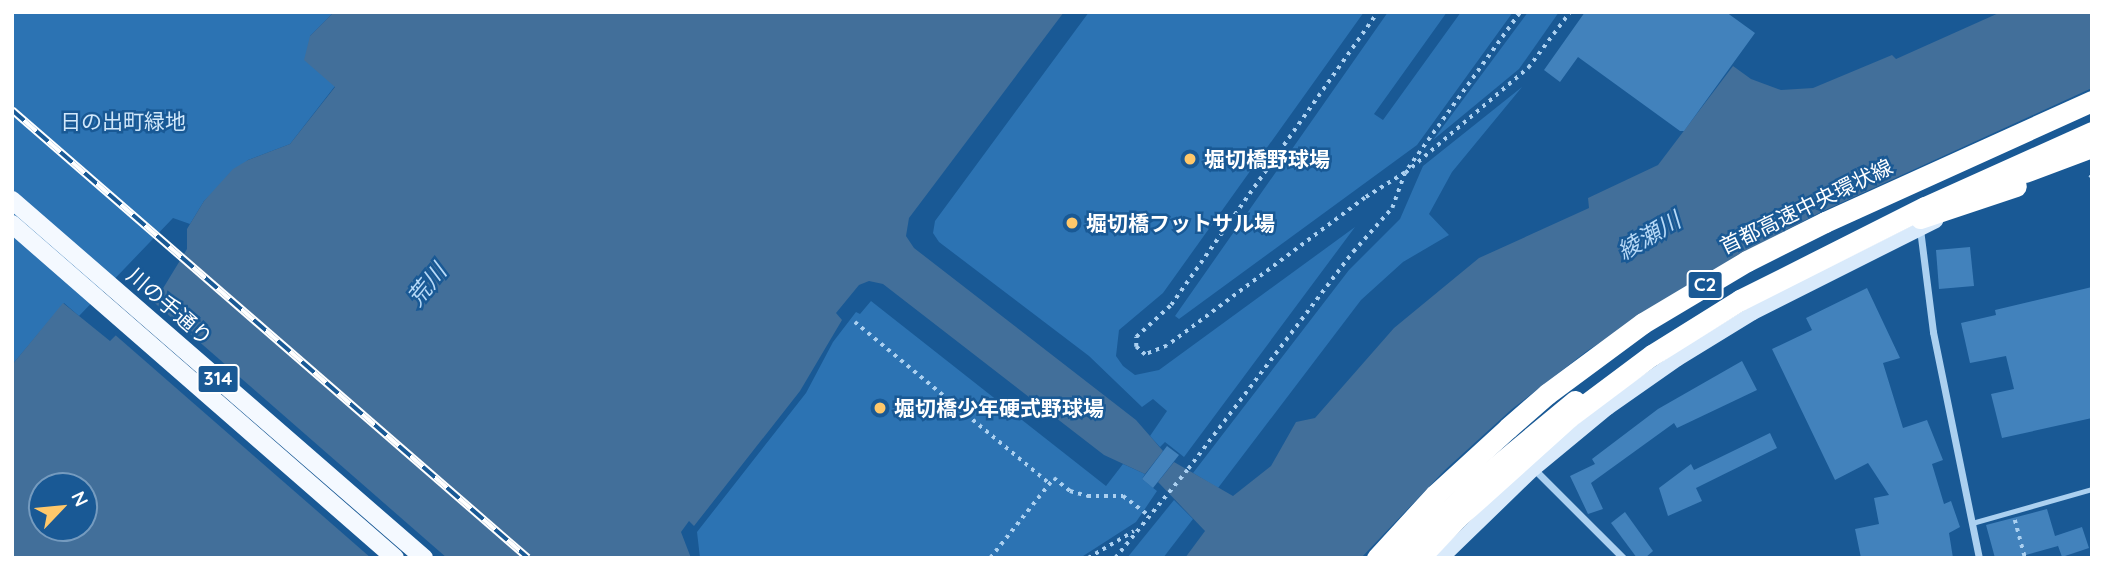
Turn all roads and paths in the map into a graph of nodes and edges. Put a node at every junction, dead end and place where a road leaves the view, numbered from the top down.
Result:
1 (1378, 12) edge
2 (1520, 12) edge
3 (1570, 12) edge
4 (2092, 101) edge
5 (2092, 132) edge
6 (2092, 147) edge
7 (2092, 154) edge
8 (1405, 173) junction
9 (2016, 186) junction
10 (12, 200) edge
11 (1925, 207) junction
12 (12, 224) edge
13 (1920, 228) junction
14 (855, 322) dead end
15 (1534, 469) junction
16 (1050, 484) junction
17 (2092, 489) edge
18 (2012, 512) junction
19 (1148, 516) junction
20 (1972, 523) junction
21 (1136, 530) junction
22 (395, 558) edge
23 (424, 558) edge
24 (990, 558) edge
25 (1088, 558) edge
26 (1115, 558) edge
27 (1377, 558) edge
28 (1399, 558) edge
29 (1419, 558) edge
30 (1442, 558) edge
31 (1623, 558) edge
32 (1979, 558) edge
33 (2025, 558) edge

1 - 8 path
2 - 8 path
3 - 8 path
4 - 27 highway, 首都高速中央環状線 / C2, bridge
5 - 11 highway, C2, bridge
6 - 11 highway, bridge
7 - 9 main road
8 - 19 path
9 - 13 main road
9 - 28 highway, bridge
10 - 23 main road, 川の手通り / 314
11 - 29 highway, C2, bridge
12 - 22 main road, 川の手通り / 314
13 - 15 main road
13 - 20 street
14 - 16 path
15 - 30 main road
15 - 31 street
16 - 19 path
16 - 24 path
17 - 18 lane
18 - 20 lane
18 - 33 path
19 - 21 path
20 - 32 street
21 - 25 path
21 - 26 path

